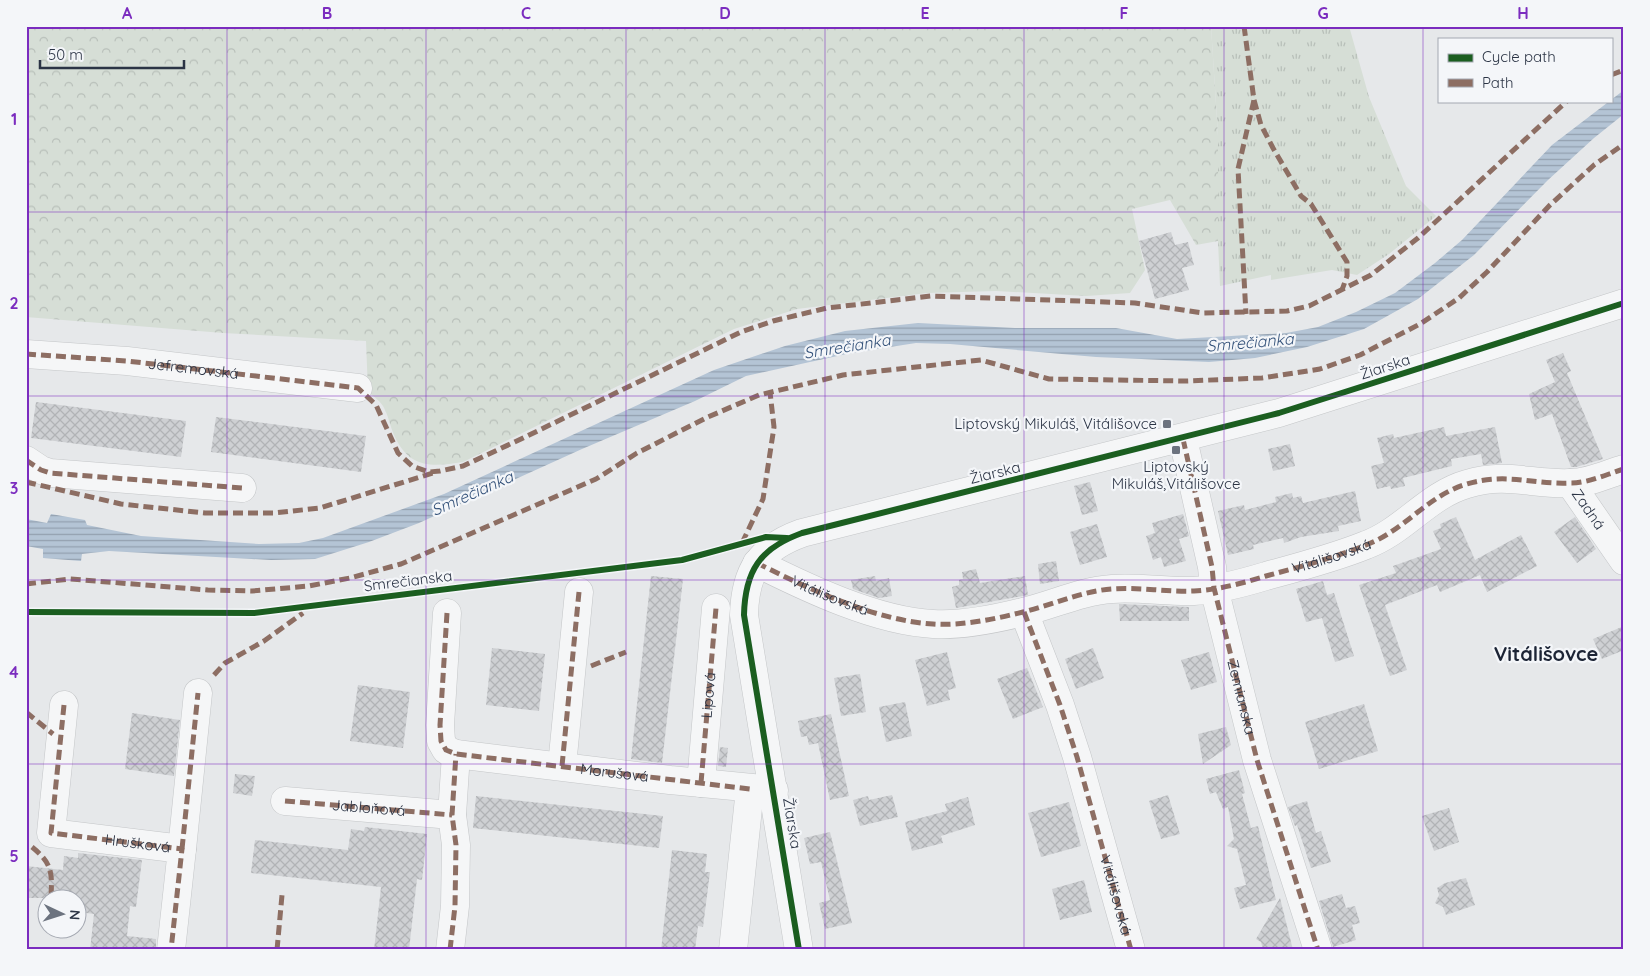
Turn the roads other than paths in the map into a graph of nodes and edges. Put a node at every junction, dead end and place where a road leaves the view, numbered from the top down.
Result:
1 (1624, 303) edge
2 (27, 357) edge
3 (358, 388) dead end
4 (1183, 439) junction
5 (26, 460) edge
6 (1624, 469) edge
7 (1570, 483) junction
8 (242, 488) dead end
9 (1624, 561) edge
10 (757, 563) junction
11 (1214, 588) junction
12 (579, 592) dead end
13 (716, 608) dead end
14 (1024, 612) junction
15 (447, 613) dead end
16 (198, 693) dead end
17 (64, 704) dead end
18 (456, 754) junction
19 (562, 766) junction
20 (700, 784) junction
21 (762, 790) junction
22 (285, 801) dead end
23 (452, 815) junction
24 (182, 849) junction
25 (171, 950) edge
26 (450, 950) edge
27 (733, 950) edge
28 (800, 950) edge
29 (1131, 950) edge
30 (1318, 950) edge

1 - 4 street, Žiarska
2 - 3 street, Jefremovská
4 - 10 street, Žiarska
4 - 11 street, Zemianska
5 - 8 street
6 - 7 street, Vitálišovská
7 - 9 street, Zadná
7 - 11 street, Vitálišovská
10 - 14 street, Vitálišovská
10 - 21 street, Žiarska
11 - 14 street, Vitálišovská
11 - 30 street, Zemianska
12 - 19 street
13 - 20 street, Lipová
14 - 29 street, Vitálišovská
15 - 18 street
16 - 24 street
17 - 24 street, Hrušková
18 - 19 street, Morušová
18 - 23 street
19 - 20 street, Morušová
20 - 21 street, Morušová
21 - 27 street
21 - 28 street, Žiarska
22 - 23 street, Jabloňová
23 - 26 street
24 - 25 street, Hrušková

